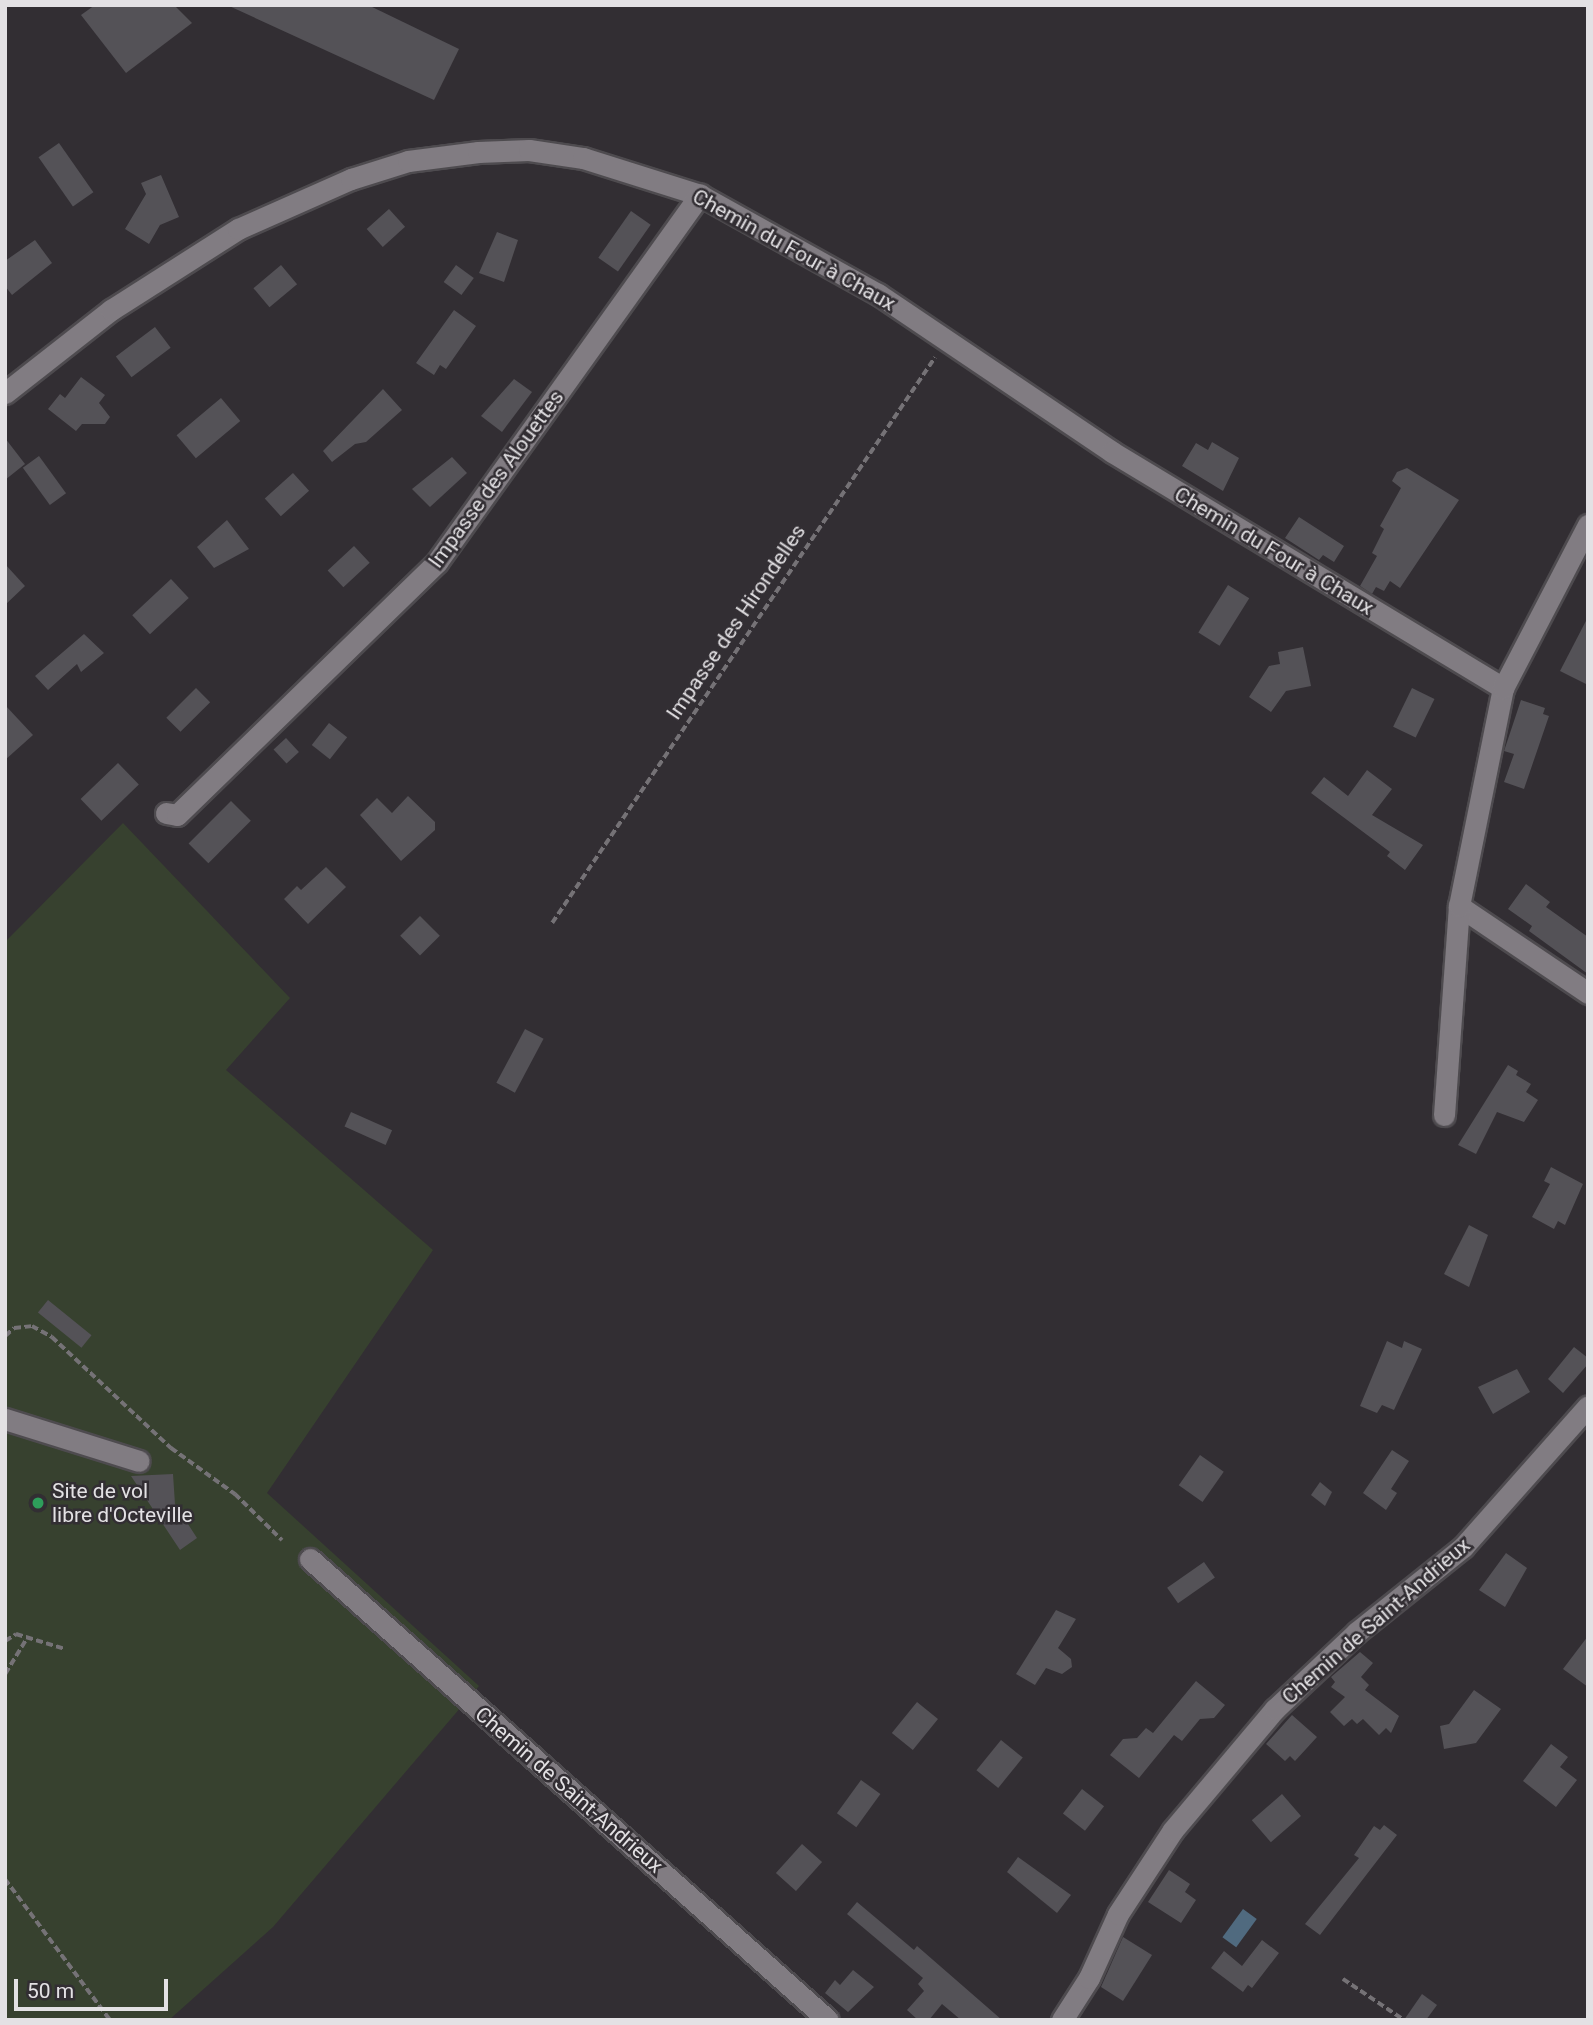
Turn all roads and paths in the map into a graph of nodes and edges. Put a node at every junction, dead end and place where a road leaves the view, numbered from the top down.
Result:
1 (700, 195) junction
2 (947, 339) junction
3 (5, 393) edge
4 (1588, 525) edge
5 (1503, 688) junction
6 (166, 813) dead end
7 (1459, 906) junction
8 (552, 923) dead end
9 (1588, 993) edge
10 (1444, 1115) dead end
11 (5, 1336) edge
12 (1588, 1406) edge
13 (5, 1419) edge
14 (139, 1461) dead end
15 (282, 1540) dead end
16 (310, 1559) dead end
17 (27, 1638) junction
18 (5, 1641) edge
19 (65, 1649) dead end
20 (5, 1674) edge
21 (5, 1879) edge
22 (1343, 1979) dead end
23 (110, 2020) edge
24 (828, 2020) edge
25 (1062, 2020) edge
26 (1404, 2020) edge

1 - 2 street, Chemin du Four à Chaux
1 - 3 street, Chemin du Four à Chaux
1 - 6 street, Impasse des Alouettes
2 - 5 street, Chemin du Four à Chaux
2 - 8 path, Impasse des Hirondelles
4 - 5 street
5 - 7 street
7 - 9 street
7 - 10 street
11 - 15 path
12 - 25 street, Chemin de Saint-Andrieux
13 - 14 street
16 - 24 street, Chemin de Saint-Andrieux
17 - 18 path
17 - 19 path
17 - 20 path
21 - 23 path
22 - 26 path

